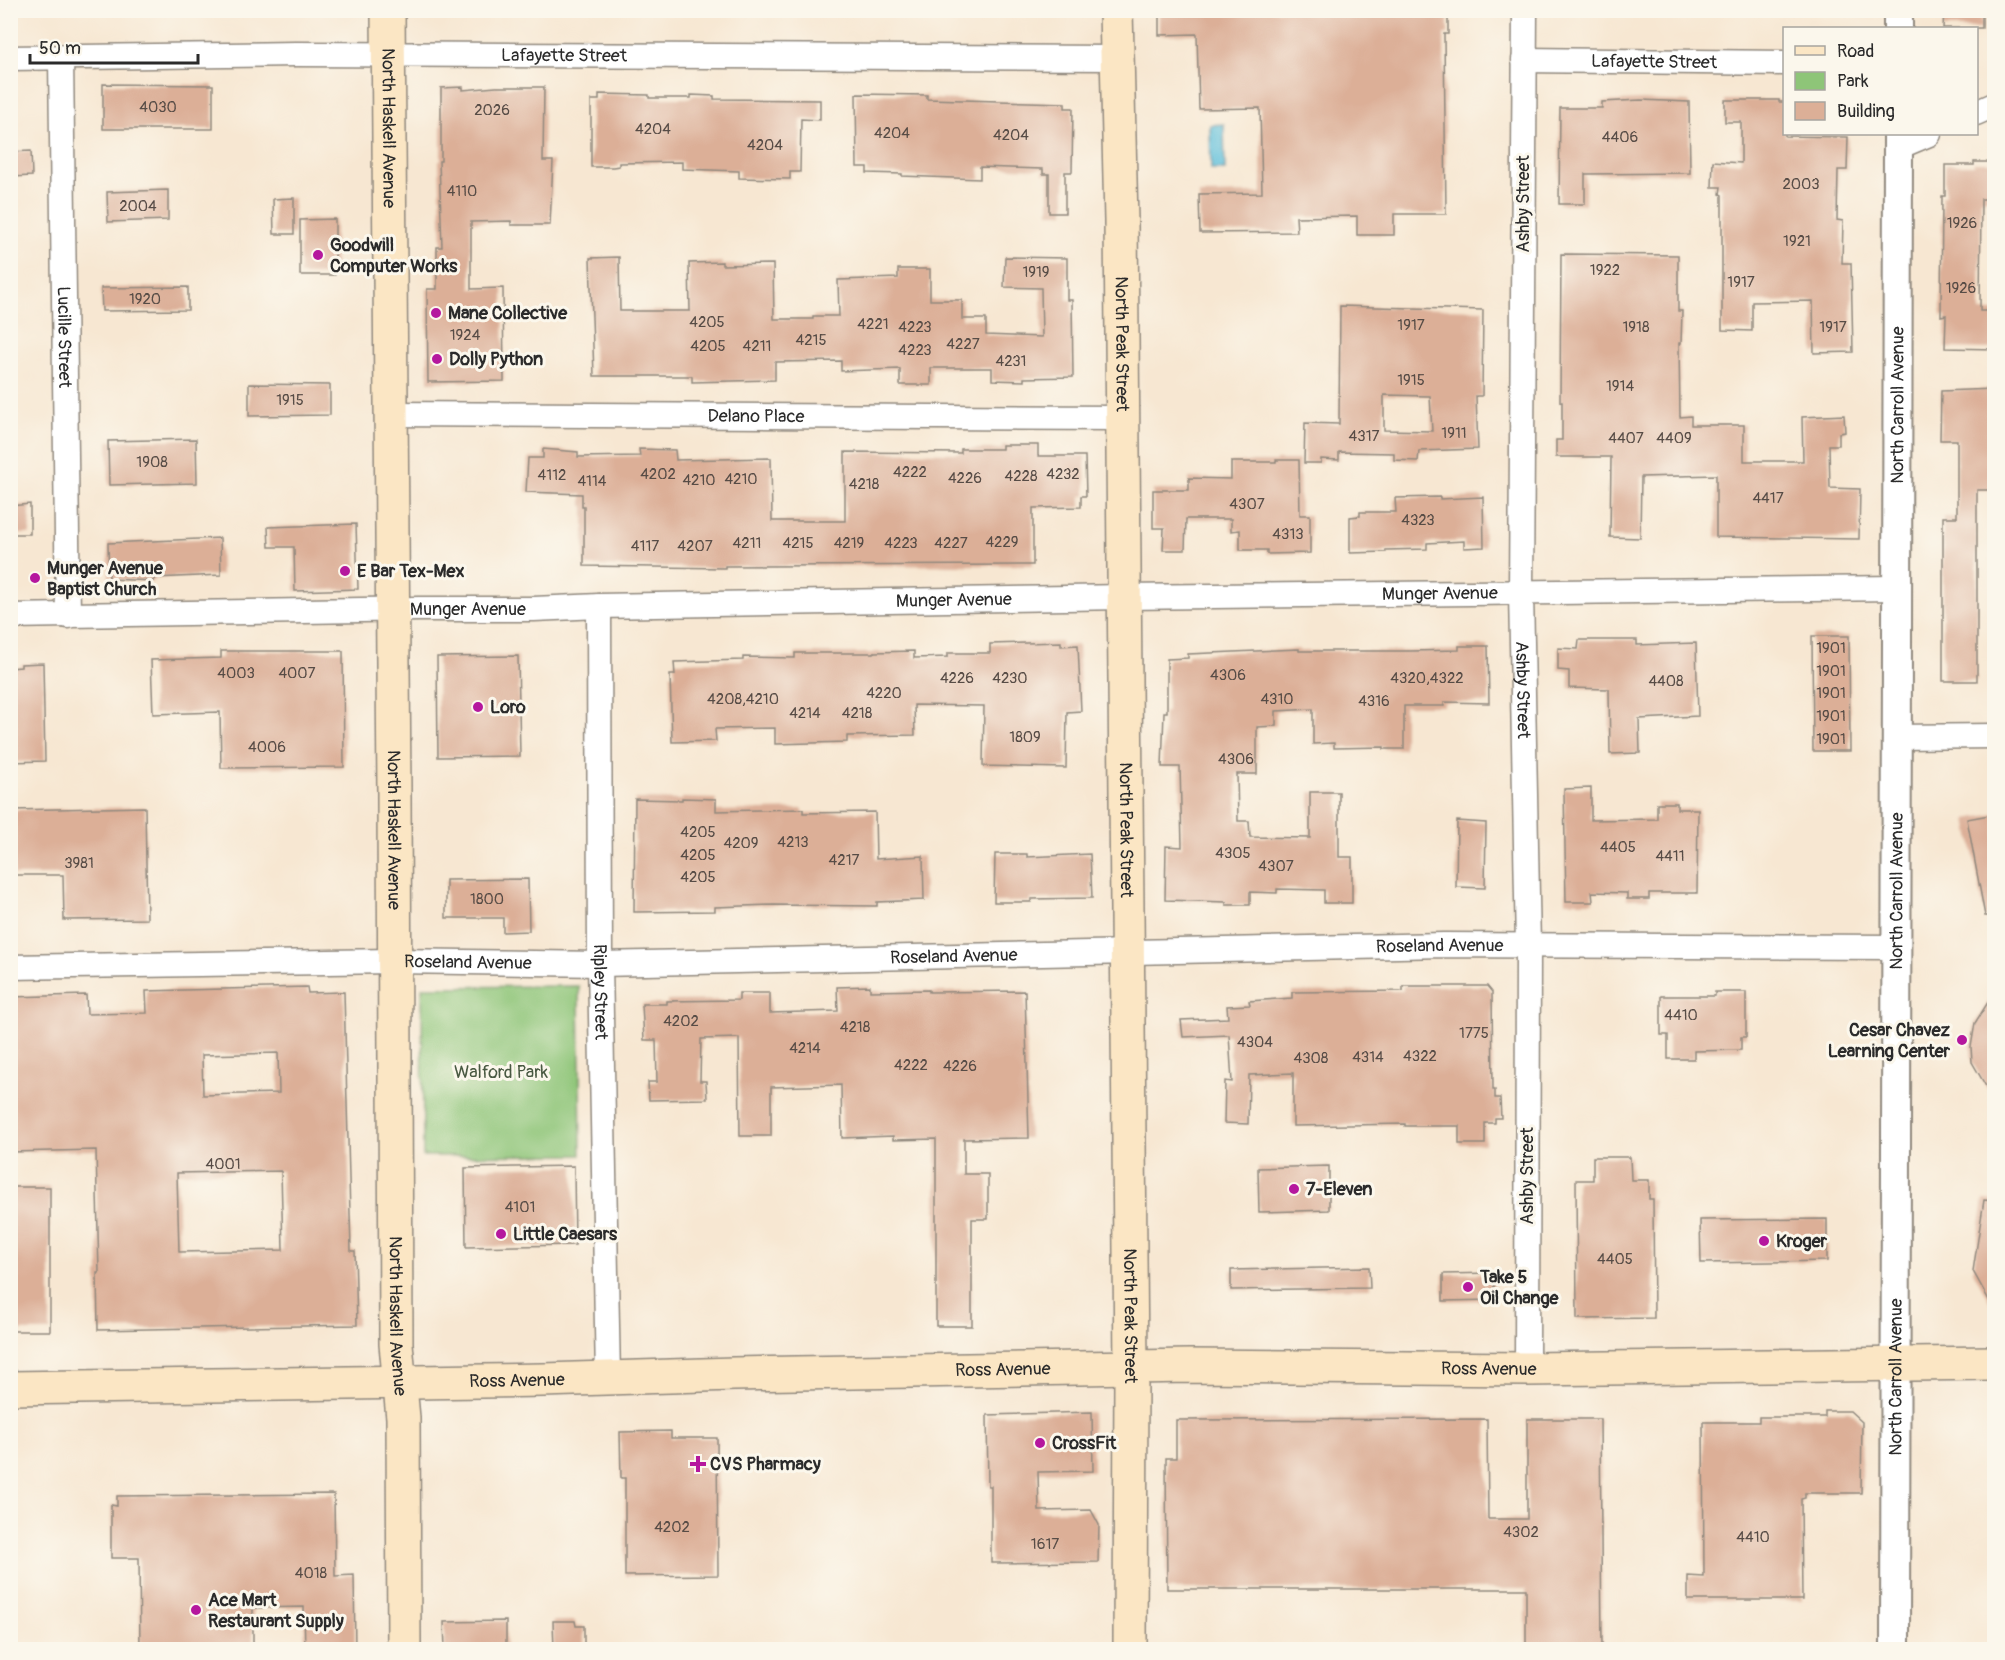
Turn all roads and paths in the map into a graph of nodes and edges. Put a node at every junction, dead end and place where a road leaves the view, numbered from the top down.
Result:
1 (388, 10) edge
2 (1116, 10) edge
3 (1525, 10) edge
4 (1898, 10) edge
5 (1898, 27) edge
6 (389, 54) junction
7 (10, 58) edge
8 (61, 58) junction
9 (1117, 58) junction
10 (1524, 60) junction
11 (1783, 63) edge
12 (1995, 105) edge
13 (1978, 113) edge
14 (1924, 135) edge
15 (1898, 140) edge
16 (390, 414) junction
17 (1121, 418) junction
18 (1896, 588) junction
19 (1521, 592) junction
20 (1124, 597) junction
21 (599, 606) junction
22 (392, 609) junction
23 (68, 615) junction
24 (10, 616) edge
25 (1995, 736) edge
26 (1896, 737) junction
27 (1528, 947) junction
28 (1896, 947) junction
29 (1127, 952) junction
30 (393, 961) junction
31 (600, 964) junction
32 (10, 967) edge
33 (1995, 1363) edge
34 (1895, 1365) junction
35 (1131, 1368) junction
36 (1527, 1369) junction
37 (608, 1378) junction
38 (399, 1382) junction
39 (10, 1388) edge
40 (404, 1650) edge
41 (1130, 1650) edge
42 (1895, 1650) edge

1 - 6 main road, North Haskell Avenue
2 - 9 main road, North Peak Street
3 - 10 street, Ashby Street
4 - 5 street
6 - 8 street, Lafayette Street
6 - 9 street, Lafayette Street
6 - 16 main road, North Haskell Avenue
7 - 8 street, Lafayette Street
8 - 23 street, Lucille Street
9 - 17 main road, North Peak Street
10 - 11 street, Lafayette Street
10 - 19 street, Ashby Street
12 - 13 street
14 - 15 street
15 - 18 street, North Carroll Avenue
16 - 17 street, Delano Place
16 - 22 main road, North Haskell Avenue
17 - 20 main road, North Peak Street
18 - 19 street, Munger Avenue
18 - 26 street, North Carroll Avenue
19 - 20 street, Munger Avenue
19 - 27 street, Ashby Street
20 - 21 street, Munger Avenue
20 - 29 main road, North Peak Street
21 - 22 street, Munger Avenue
21 - 31 street, Ripley Street
22 - 23 street, Munger Avenue
22 - 30 main road, North Haskell Avenue
23 - 24 street, Munger Avenue
25 - 26 street
26 - 28 street, North Carroll Avenue
27 - 28 street, Roseland Avenue
27 - 29 street, Roseland Avenue
27 - 36 street, Ashby Street
28 - 34 street, North Carroll Avenue
29 - 31 street, Roseland Avenue
29 - 35 main road, North Peak Street
30 - 31 street, Roseland Avenue
30 - 32 street, Roseland Avenue
30 - 38 main road, North Haskell Avenue
31 - 37 street, Ripley Street
33 - 34 main road, Ross Avenue
34 - 36 main road, Ross Avenue
34 - 42 street, North Carroll Avenue
35 - 36 main road, Ross Avenue
35 - 37 main road, Ross Avenue
35 - 41 main road, North Peak Street
37 - 38 main road, Ross Avenue
38 - 39 main road, Ross Avenue
38 - 40 main road, North Haskell Avenue

